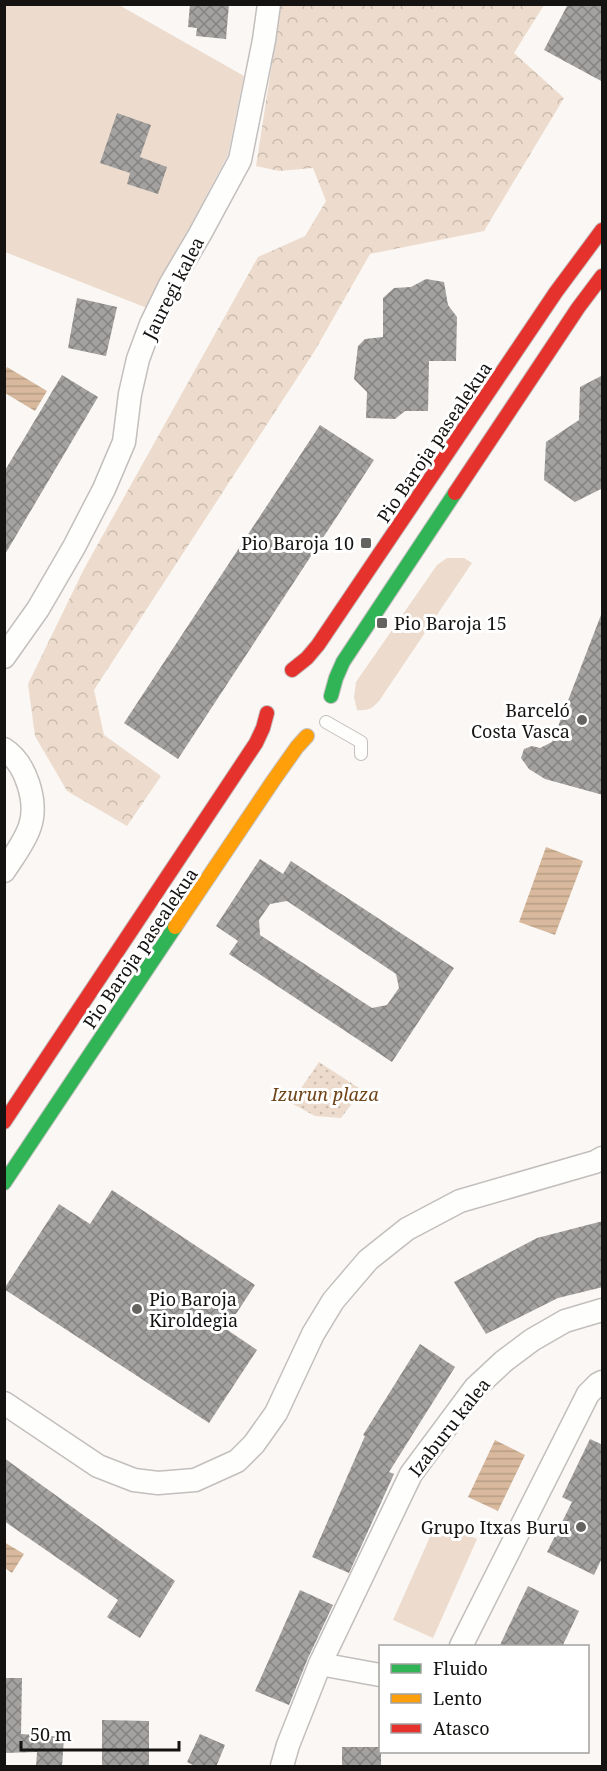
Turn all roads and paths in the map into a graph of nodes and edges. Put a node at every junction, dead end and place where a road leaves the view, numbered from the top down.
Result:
1 (269, 4) edge
2 (603, 230) edge
3 (603, 276) edge
4 (4, 657) edge
5 (309, 672) dead end
6 (323, 681) dead end
7 (331, 696) junction
8 (326, 722) junction
9 (275, 728) dead end
10 (290, 736) dead end
11 (307, 736) junction
12 (4, 750) edge
13 (361, 754) dead end
14 (4, 872) edge
15 (4, 1122) edge
16 (603, 1158) edge
17 (4, 1183) edge
18 (603, 1310) edge
19 (603, 1382) edge
20 (4, 1403) edge
21 (462, 1645) edge
22 (320, 1664) junction
23 (379, 1676) edge
24 (282, 1767) edge

1 - 4 street, Jauregi kalea
2 - 5 main road, Pio Baroja pasealekua
3 - 7 main road
6 - 7 main road
7 - 8 main road
8 - 11 main road, Pio Baroja pasealekua
8 - 13 lane
9 - 15 main road, Pio Baroja pasealekua
10 - 11 main road
11 - 17 main road, Pio Baroja pasealekua
12 - 14 street
16 - 20 street
18 - 22 street, Izaburu kalea
19 - 21 street
22 - 23 street
22 - 24 street, Izaburu kalea

